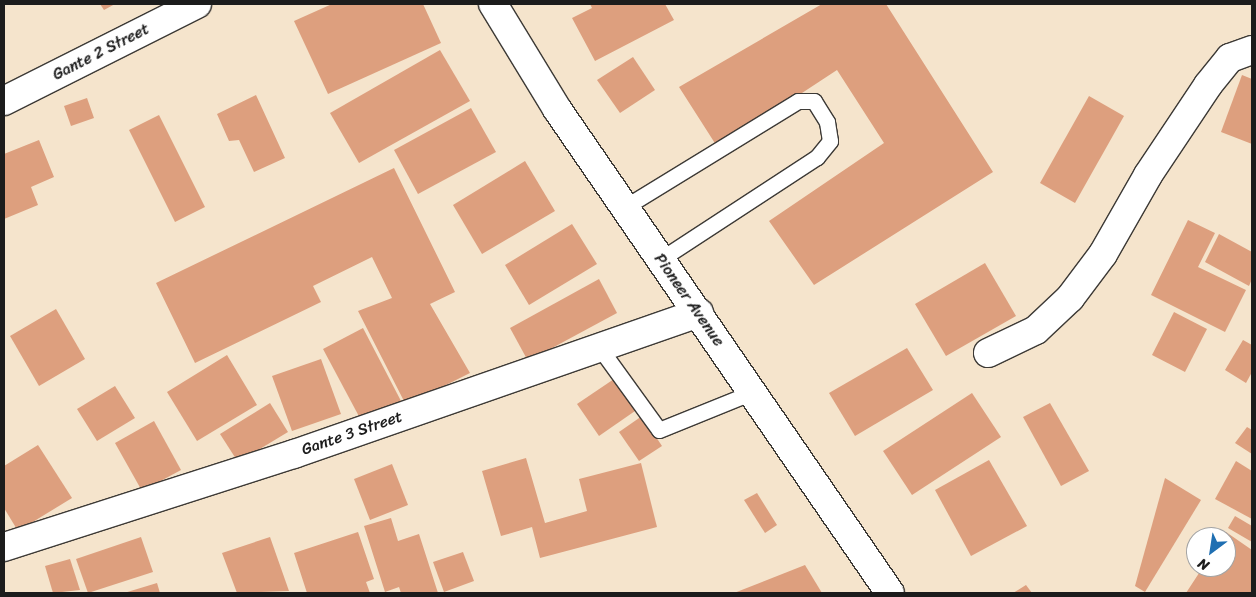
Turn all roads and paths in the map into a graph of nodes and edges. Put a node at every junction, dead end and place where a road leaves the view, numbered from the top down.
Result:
1 (198, 4) edge
2 (493, 4) edge
3 (1252, 50) edge
4 (4, 101) edge
5 (625, 207) junction
6 (661, 259) junction
7 (699, 313) junction
8 (599, 347) junction
9 (988, 354) dead end
10 (753, 392) junction
11 (4, 547) edge
12 (890, 593) edge

1 - 4 main road, Gante 2 Street
2 - 5 main road, Pioneer Avenue
3 - 9 main road
5 - 6 main road, Pioneer Avenue
5 - 6 lane
6 - 7 main road, Pioneer Avenue
7 - 8 main road, Gante 3 Street
7 - 10 main road, Pioneer Avenue
8 - 10 lane
8 - 11 main road, Gante 3 Street
10 - 12 main road, Pioneer Avenue

